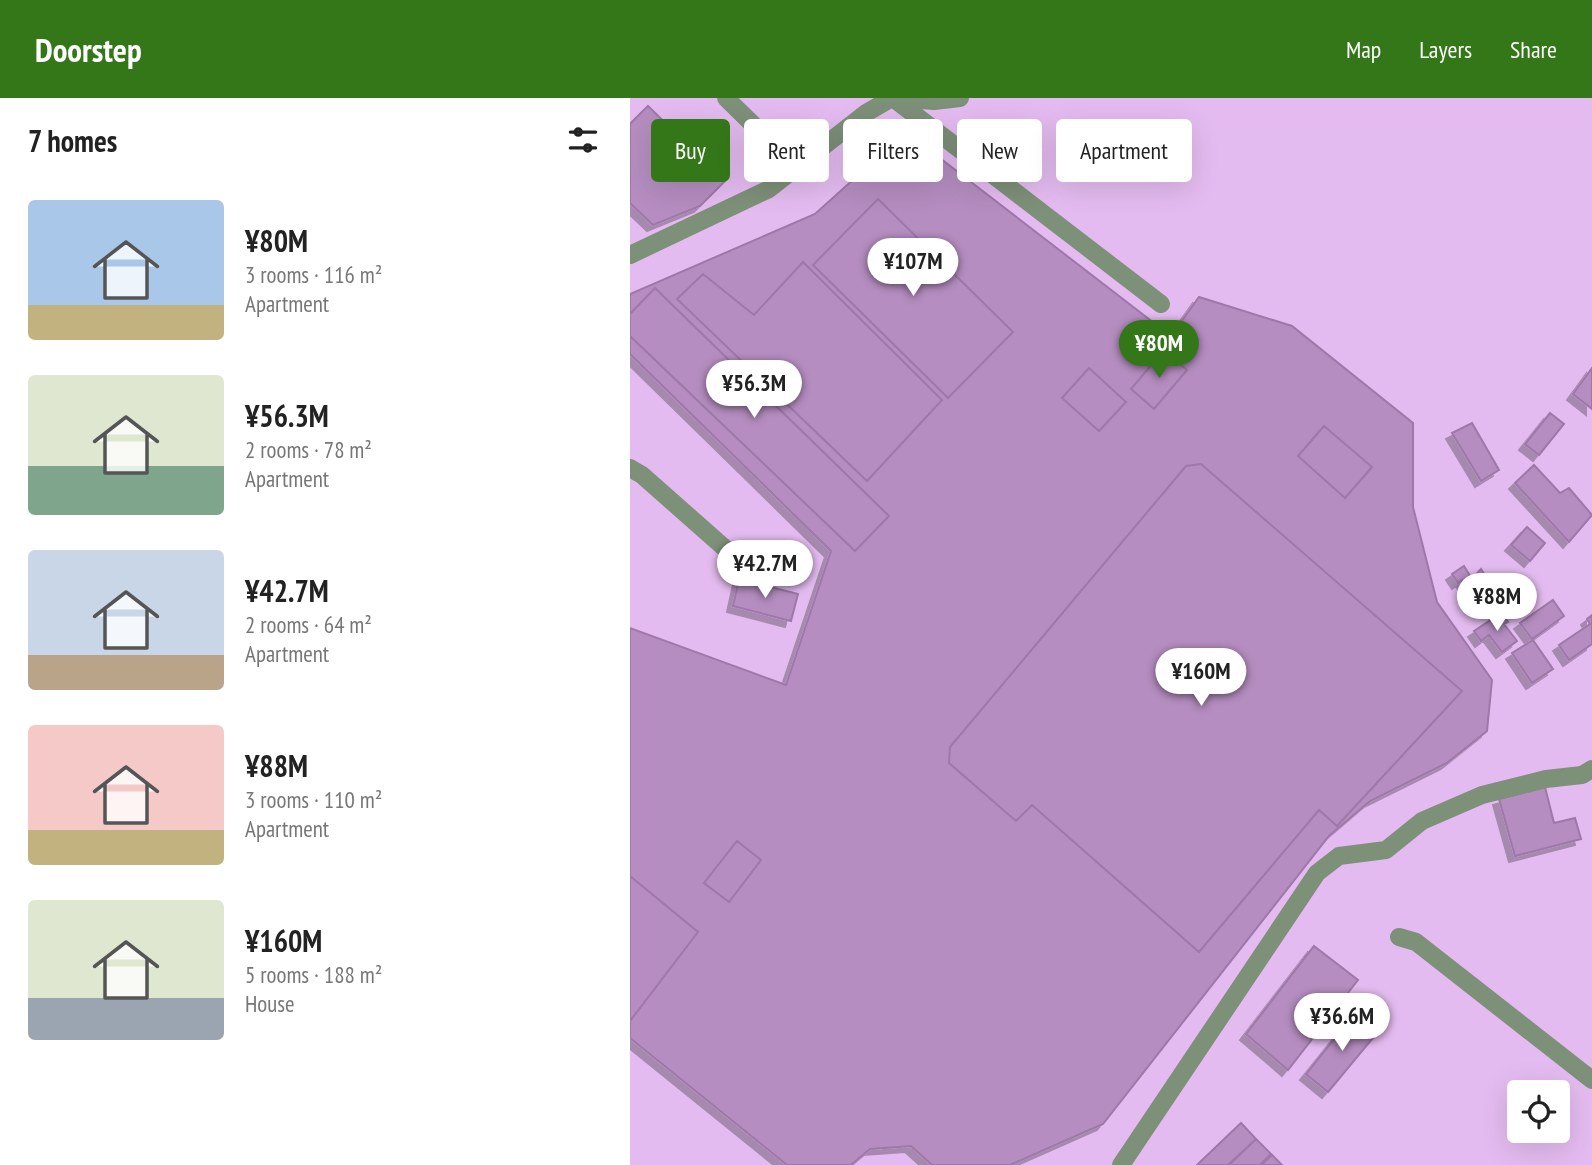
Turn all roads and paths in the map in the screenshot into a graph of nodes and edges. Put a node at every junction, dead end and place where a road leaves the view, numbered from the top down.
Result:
1 (726, 98) edge
2 (893, 98) edge
3 (960, 98) edge
4 (747, 119) edge
5 (829, 142) edge
6 (778, 182) edge
7 (630, 255) edge
8 (1161, 304) dead end
9 (630, 468) edge
10 (728, 551) dead end
11 (1592, 769) edge
12 (1399, 937) dead end
13 (1592, 1080) edge
14 (1121, 1165) edge

1 - 4 street
2 - 3 street
2 - 5 street
2 - 8 street
6 - 7 street
9 - 10 street
11 - 14 street
12 - 13 street

